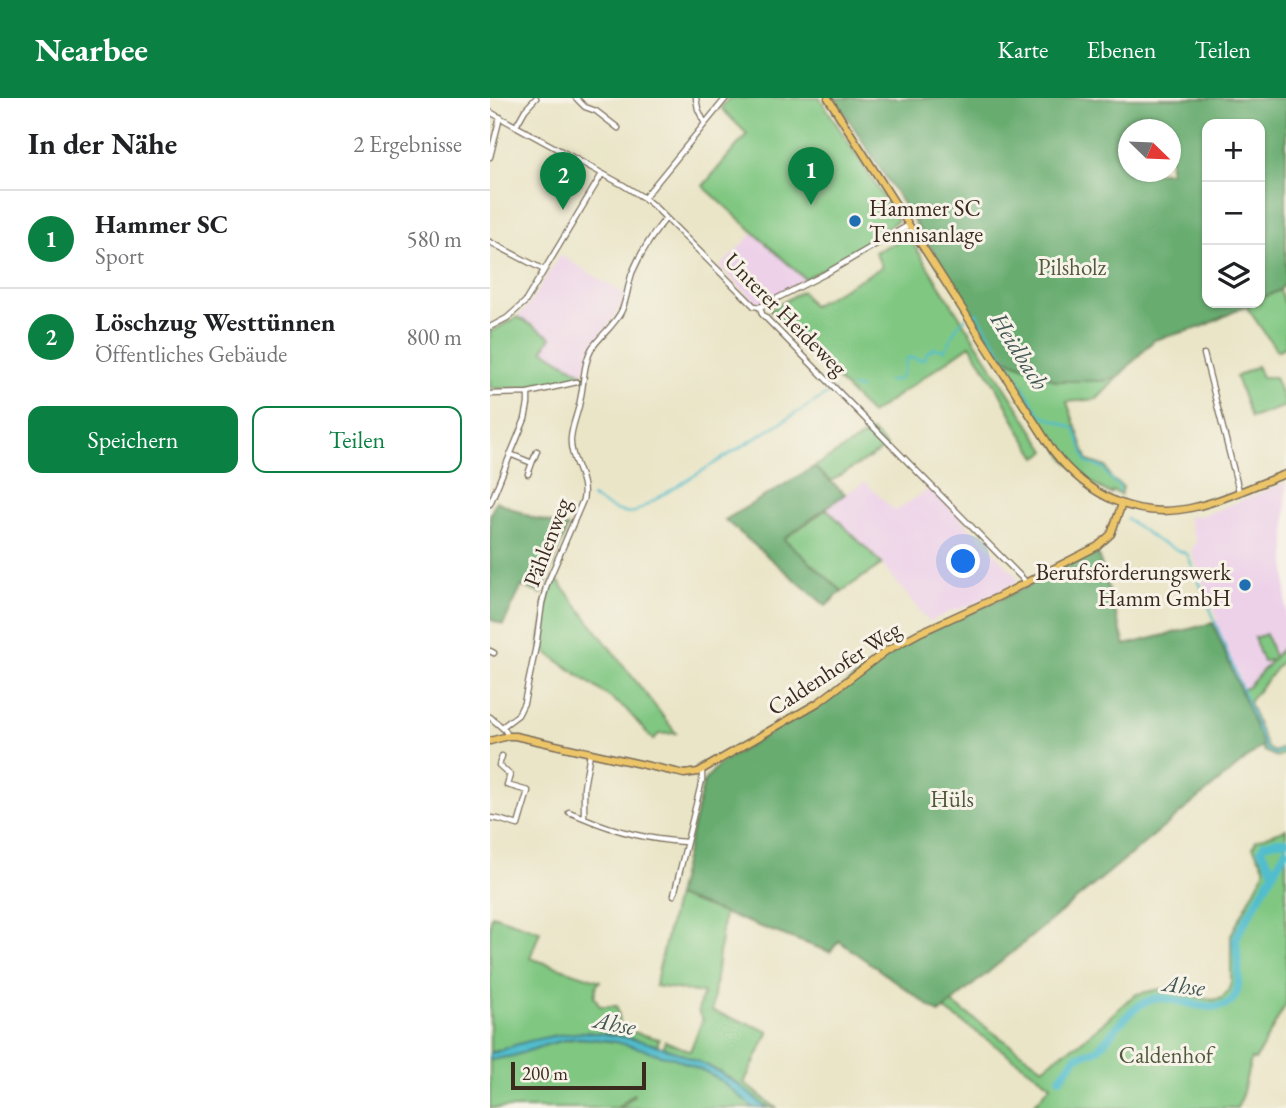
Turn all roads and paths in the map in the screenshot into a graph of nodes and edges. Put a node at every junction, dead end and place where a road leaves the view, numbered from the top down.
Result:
1 (536, 98) edge
2 (576, 98) edge
3 (696, 98) edge
4 (726, 98) edge
5 (828, 98) edge
6 (490, 111) edge
7 (500, 117) junction
8 (705, 124) junction
9 (516, 126) junction
10 (618, 128) dead end
11 (490, 157) edge
12 (602, 174) junction
13 (644, 198) junction
14 (666, 218) junction
15 (909, 225) junction
16 (490, 242) edge
17 (544, 270) junction
18 (760, 307) junction
19 (490, 327) edge
20 (1204, 354) dead end
21 (577, 382) dead end
22 (528, 393) junction
23 (490, 394) edge
24 (537, 452) dead end
25 (510, 454) junction
26 (532, 463) junction
27 (528, 474) dead end
28 (1286, 474) edge
29 (1238, 491) junction
30 (490, 503) edge
31 (1122, 504) junction
32 (1026, 582) junction
33 (490, 717) edge
34 (502, 727) junction
35 (508, 736) junction
36 (490, 741) edge
37 (590, 753) junction
38 (502, 756) dead end
39 (702, 770) junction
40 (569, 812) dead end
41 (490, 818) edge
42 (584, 818) junction
43 (686, 842) junction
44 (674, 895) dead end

1 - 9 street
2 - 10 street
3 - 8 street
4 - 8 street
5 - 15 main road
6 - 7 street, Unterer Heideweg
7 - 9 street, Unterer Heideweg
7 - 11 street
8 - 13 street
9 - 12 street, Unterer Heideweg
12 - 13 street, Unterer Heideweg
12 - 17 street
13 - 14 street, Unterer Heideweg
14 - 18 street, Unterer Heideweg
14 - 34 street, Pählenweg
15 - 18 street
15 - 31 main road
16 - 17 street
17 - 19 street
18 - 32 street, Unterer Heideweg
20 - 29 street
21 - 22 street
22 - 23 street
22 - 25 street
24 - 26 street
25 - 26 street
25 - 30 street
26 - 27 street
28 - 29 main road
29 - 31 main road
31 - 32 main road, Caldenhofer Weg
32 - 39 main road, Caldenhofer Weg
33 - 34 street
34 - 35 street
35 - 36 main road, Caldenhofer Weg
35 - 37 main road, Caldenhofer Weg
37 - 39 main road, Caldenhofer Weg
37 - 42 street
38 - 41 street
39 - 43 street
40 - 42 street
42 - 43 street
43 - 44 street

